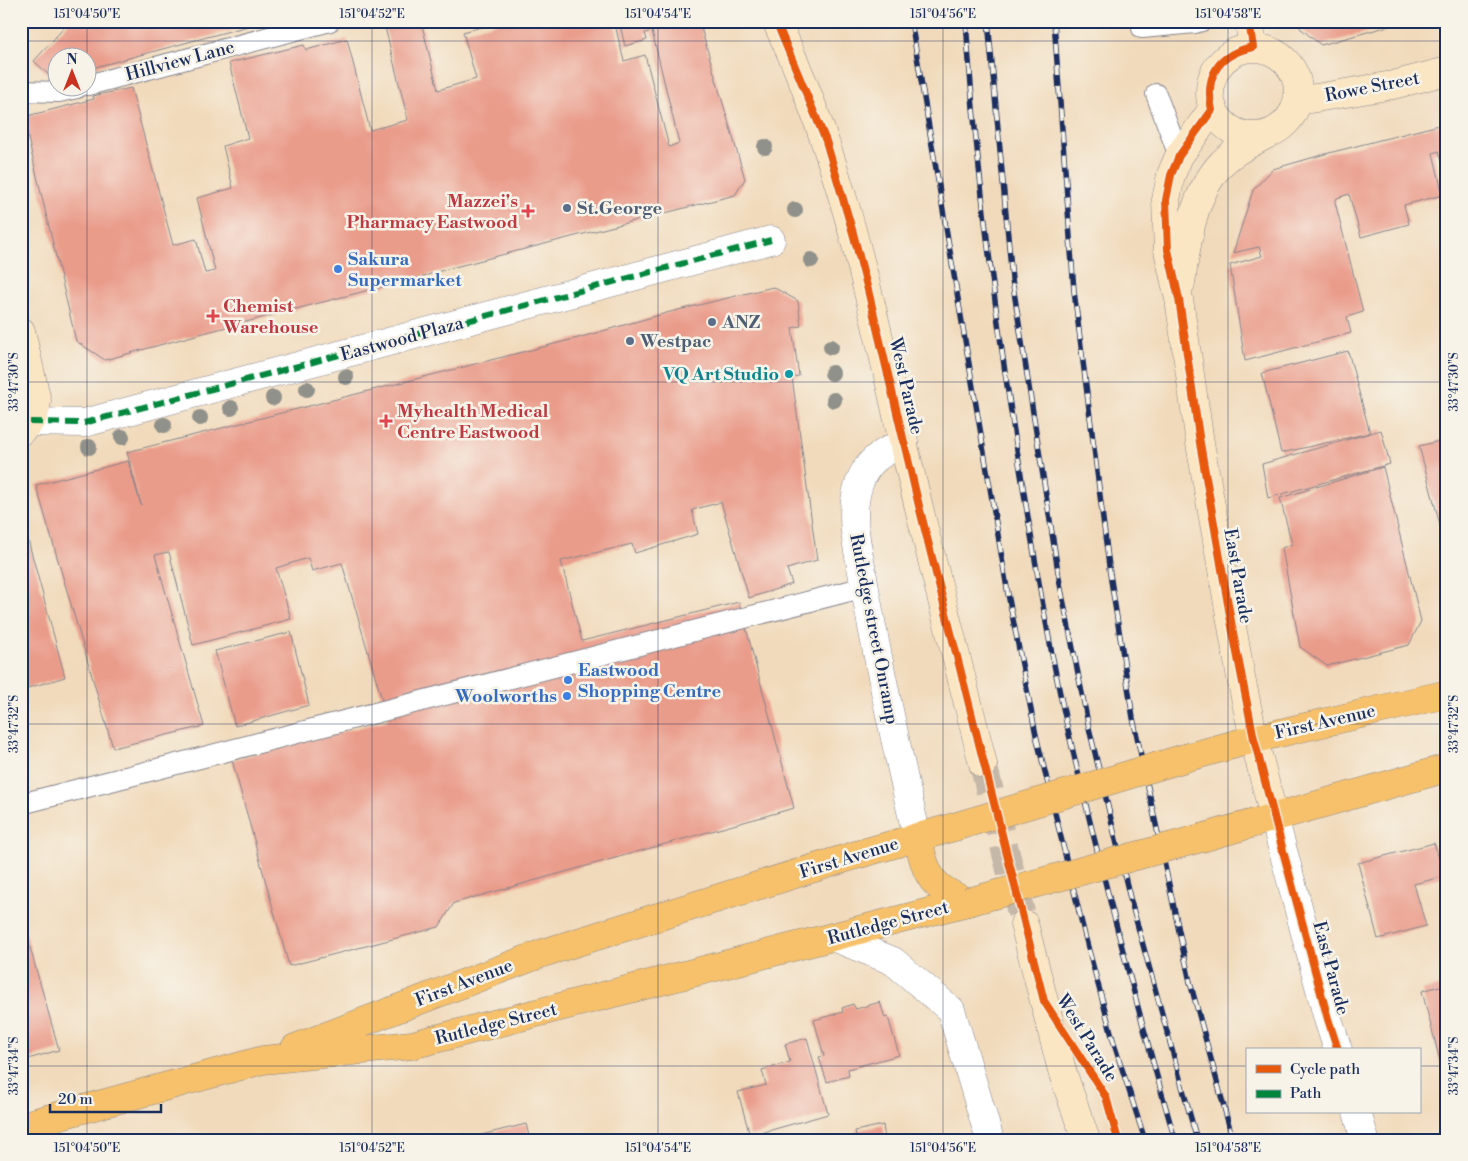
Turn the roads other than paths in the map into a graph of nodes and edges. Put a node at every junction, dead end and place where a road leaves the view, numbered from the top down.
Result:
1 (330, 21) edge
2 (776, 21) edge
3 (1202, 21) edge
4 (1142, 28) dead end
5 (1251, 34) edge
6 (1447, 71) edge
7 (98, 82) edge
8 (21, 91) edge
9 (48, 92) edge
10 (1156, 94) dead end
11 (1298, 102) junction
12 (1212, 110) junction
13 (1268, 134) junction
14 (1179, 156) junction
15 (771, 240) dead end
16 (1179, 300) junction
17 (21, 331) edge
18 (26, 427) edge
19 (904, 442) junction
20 (865, 587) junction
21 (1447, 694) edge
22 (1254, 739) junction
23 (983, 764) tunnel mouth
24 (1447, 768) edge
25 (21, 804) edge
26 (1274, 817) junction
27 (916, 837) junction
28 (968, 902) junction
29 (1024, 924) tunnel mouth
30 (833, 937) junction
31 (1337, 1048) edge
32 (263, 1060) junction
33 (1063, 1074) junction
34 (1358, 1114) edge
35 (21, 1126) edge
36 (990, 1140) edge
37 (1074, 1140) edge
38 (1086, 1140) edge
39 (1365, 1140) edge

1 - 7 lane, Hillview Lane
2 - 19 street, West Parade
3 - 4 lane
5 - 11 street
5 - 12 street
6 - 11 street, Rowe Street
8 - 9 lane
10 - 14 lane
11 - 13 street
12 - 13 street
12 - 14 street, East Parade
13 - 16 street, East Parade
14 - 16 street, East Parade
15 - 18 street, Eastwood Plaza
16 - 22 street, East Parade
17 - 18 street
19 - 20 street, Rutledge street Onramp
19 - 23 street, West Parade
20 - 25 lane
20 - 27 street, Rutledge street Onramp
21 - 22 main road, First Avenue
22 - 26 street, East Parade
22 - 27 main road, First Avenue, bridge
24 - 26 main road
26 - 28 main road, bridge
26 - 31 street, East Parade
27 - 28 main road
27 - 32 main road, First Avenue
28 - 30 main road, Rutledge Street
29 - 33 street, West Parade
30 - 32 main road, Rutledge Street
30 - 36 street
32 - 35 main road, Rutledge Street
33 - 37 street, West Parade
33 - 38 street, West Parade
34 - 39 street

